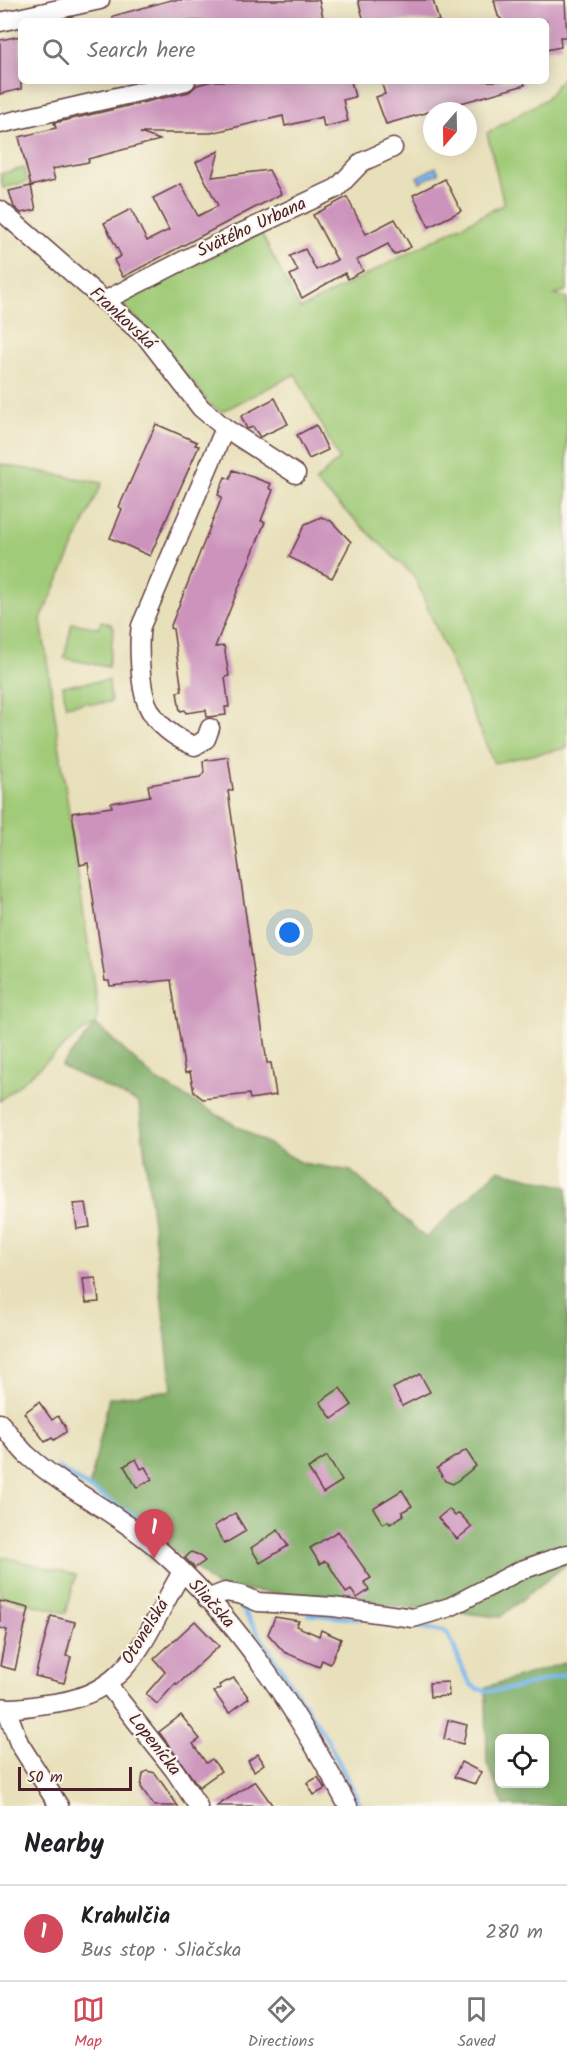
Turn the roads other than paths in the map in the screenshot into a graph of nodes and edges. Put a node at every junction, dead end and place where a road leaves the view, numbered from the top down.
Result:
1 (100, 0) edge
2 (18, 18) edge
3 (18, 18) edge
4 (0, 22) edge
5 (173, 84) edge
6 (0, 124) edge
7 (393, 148) dead end
8 (0, 210) edge
9 (104, 301) junction
10 (225, 428) junction
11 (296, 474) dead end
12 (210, 728) dead end
13 (0, 1423) edge
14 (567, 1554) edge
15 (182, 1572) junction
16 (207, 1599) junction
17 (108, 1685) junction
18 (3, 1708) edge
19 (58, 1806) edge
20 (198, 1806) edge
21 (348, 1806) edge

1 - 2 street
3 - 4 street
5 - 6 street
7 - 9 street, Svätého Urbana
8 - 9 street, Frankovská
9 - 10 street, Frankovská
10 - 11 street, Frankovská
10 - 12 street
13 - 15 street, Sliačska
14 - 16 street
15 - 16 street, Sliačska
15 - 17 street, Otonelská
16 - 21 street, Sliačska
17 - 18 street, Otonelská
17 - 20 street, Lopenícka
18 - 19 street

